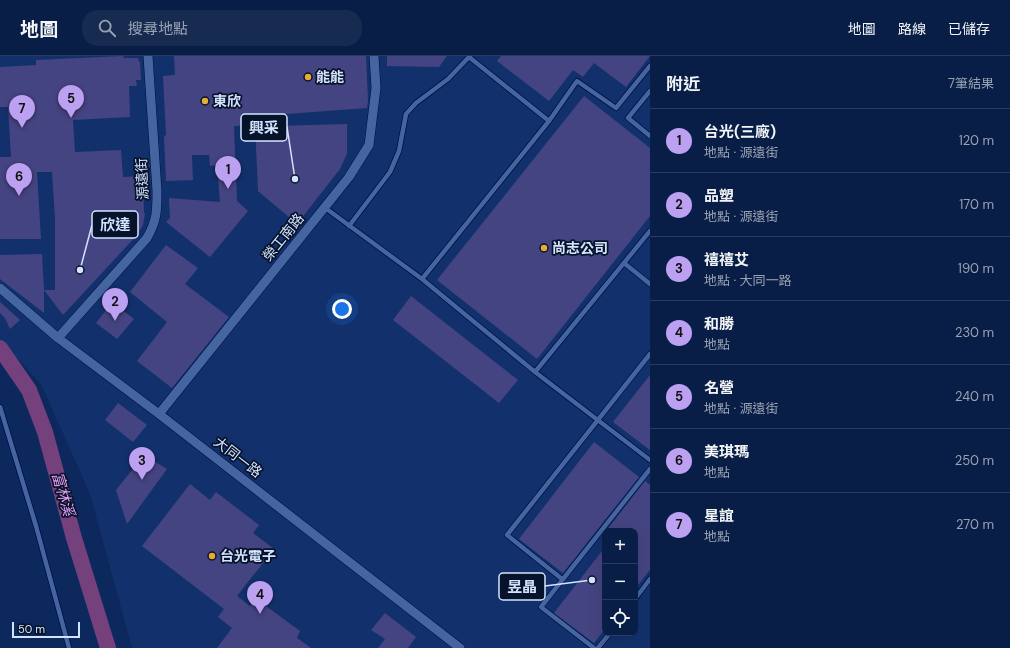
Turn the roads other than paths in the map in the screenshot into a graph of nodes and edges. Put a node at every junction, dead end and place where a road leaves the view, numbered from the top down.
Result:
1 (148, 56) edge
2 (374, 56) edge
3 (469, 57) edge
4 (650, 66) edge
5 (650, 91) edge
6 (549, 121) junction
7 (650, 136) edge
8 (324, 207) junction
9 (349, 226) junction
10 (650, 231) edge
11 (624, 263) junction
12 (422, 279) junction
13 (650, 284) edge
14 (0, 288) edge
15 (58, 338) junction
16 (650, 354) edge
17 (535, 372) junction
18 (0, 407) edge
19 (159, 414) junction
20 (598, 420) junction
21 (650, 460) edge
22 (650, 469) edge
23 (562, 579) junction
24 (650, 579) edge
25 (638, 595) edge
26 (608, 636) edge
27 (69, 648) edge
28 (460, 648) edge
29 (594, 648) edge
30 (598, 648) edge

1 - 15 street, 源遠街
2 - 8 street, 榮工南路
3 - 6 lane
3 - 9 lane
4 - 6 lane
5 - 7 lane
6 - 12 lane
8 - 9 lane
8 - 19 street, 榮工南路
9 - 12 lane
10 - 11 lane
11 - 13 lane
11 - 17 lane
12 - 17 lane
14 - 15 street, 大同一路
15 - 19 street, 大同一路
16 - 20 lane
17 - 20 lane
18 - 27 lane
19 - 28 street, 大同一路
20 - 21 lane
20 - 23 lane
22 - 23 lane
23 - 29 lane
24 - 25 lane
26 - 30 lane

